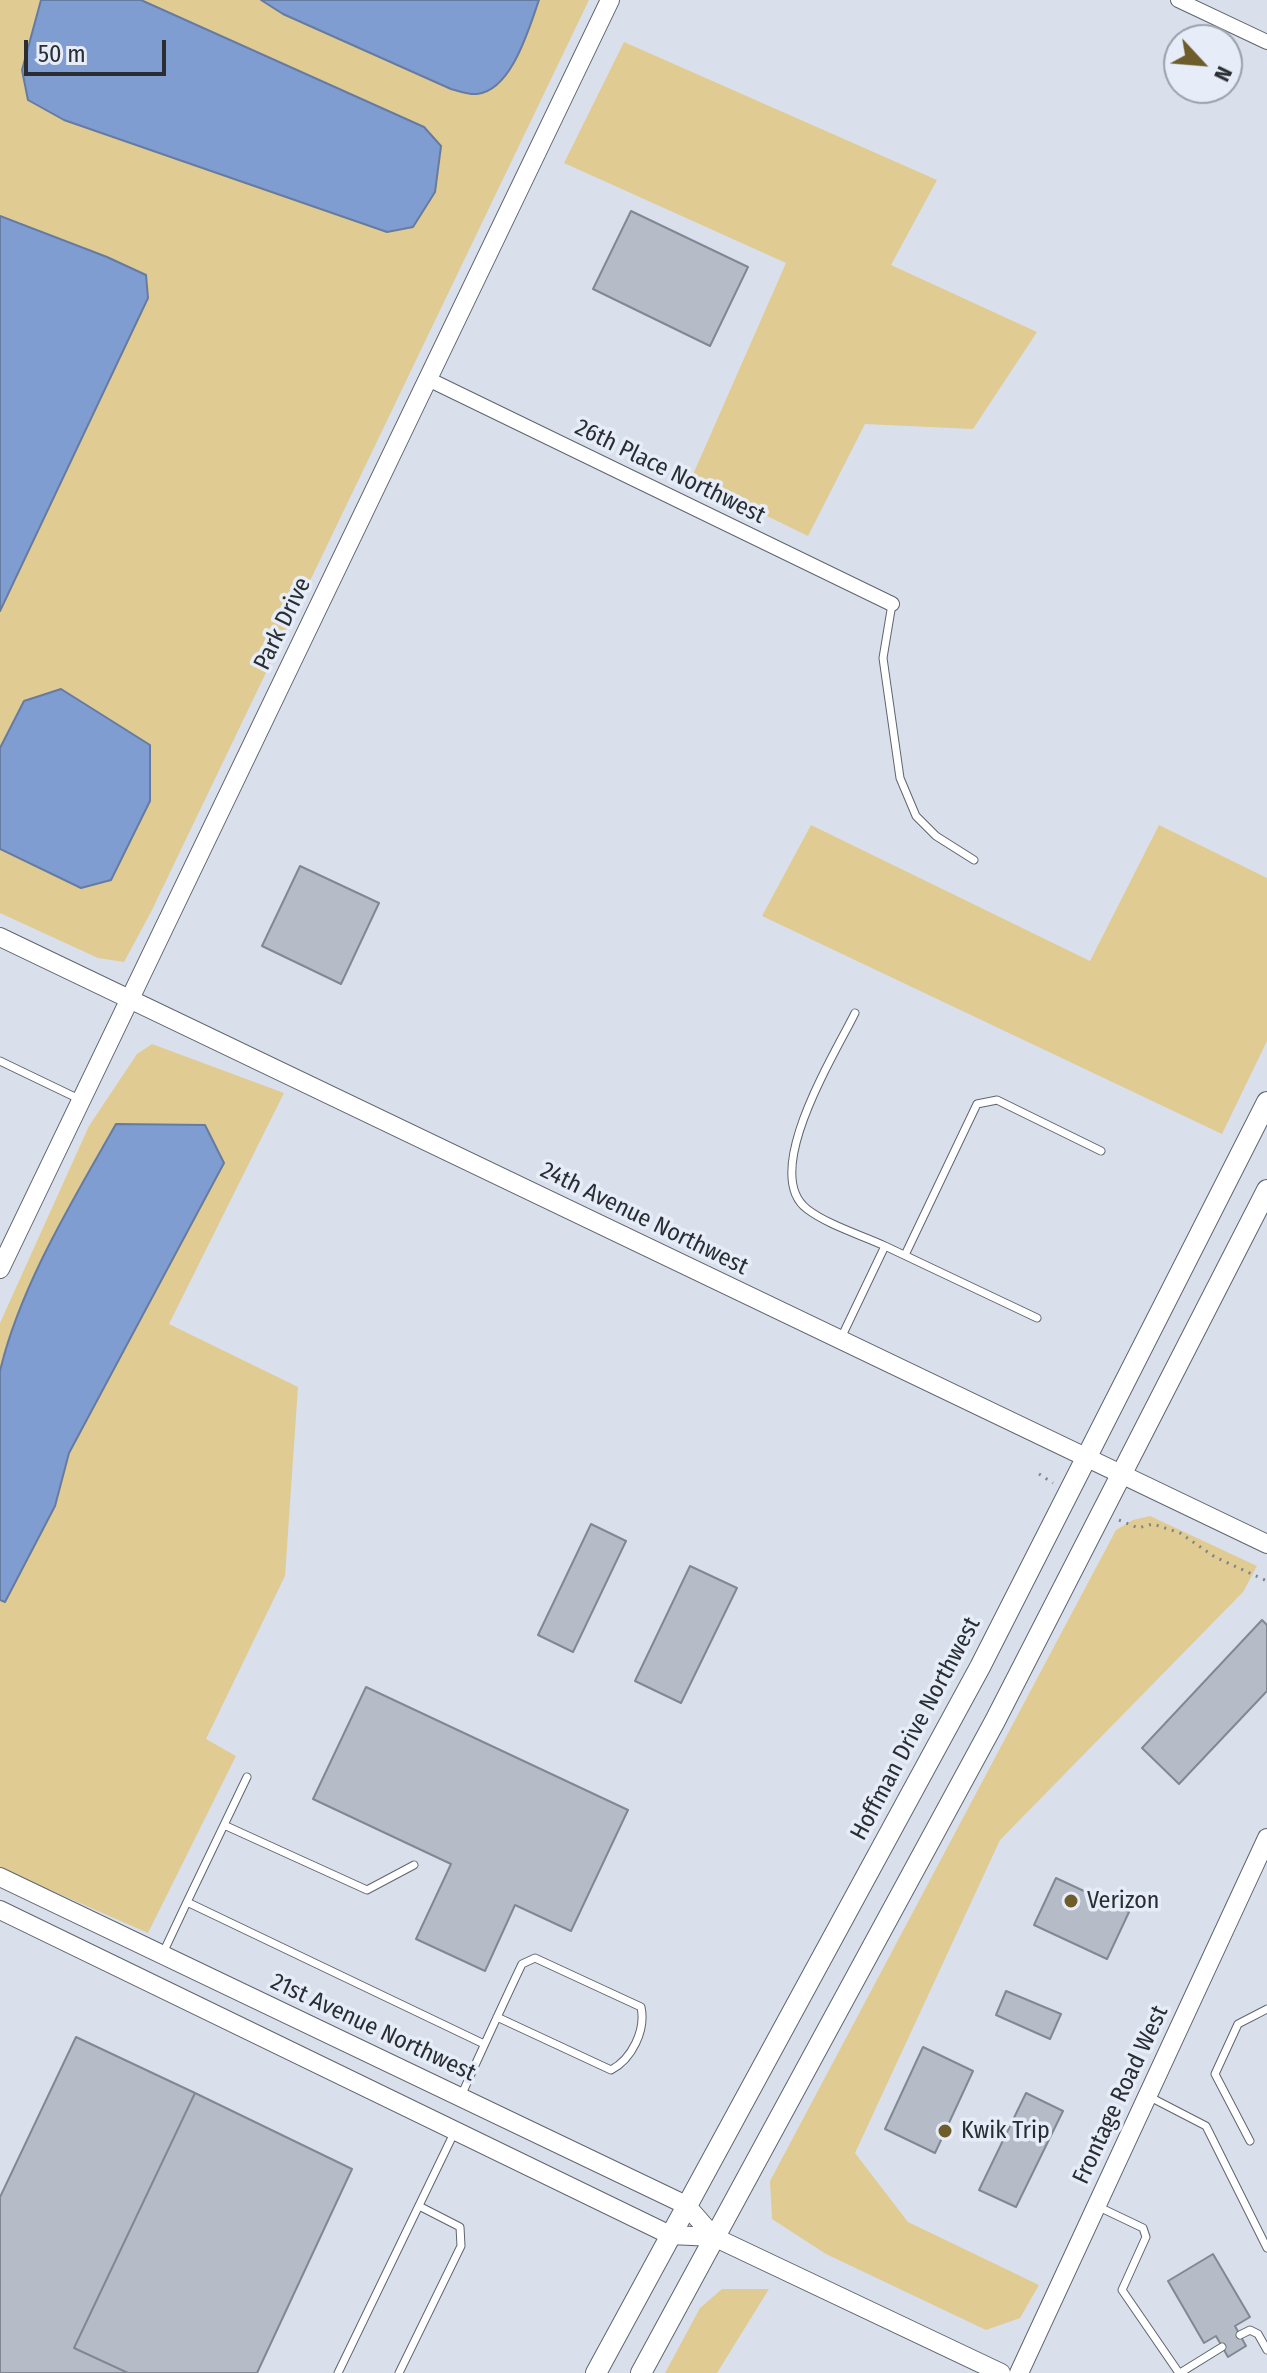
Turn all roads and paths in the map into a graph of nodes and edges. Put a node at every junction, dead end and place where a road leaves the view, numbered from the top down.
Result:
1 (610, 0) edge
2 (1178, 0) edge
3 (1267, 42) edge
4 (428, 379) junction
5 (892, 604) joint
6 (974, 860) dead end
7 (0, 937) edge
8 (129, 999) junction
9 (855, 1013) dead end
10 (0, 1061) edge
11 (81, 1100) junction
12 (1267, 1102) edge
13 (1101, 1151) dead end
14 (1267, 1190) edge
15 (885, 1246) junction
16 (905, 1255) junction
17 (0, 1269) edge
18 (1037, 1318) dead end
19 (840, 1340) junction
20 (1087, 1459) junction
21 (1039, 1474) dead end
22 (1122, 1476) junction
23 (1070, 1492) junction
24 (1104, 1510) junction
25 (1267, 1544) edge
26 (1267, 1581) edge
27 (247, 1777) dead end
28 (224, 1825) junction
29 (1264, 1851) edge
30 (414, 1865) dead end
31 (0, 1877) edge
32 (187, 1902) junction
33 (0, 1910) edge
34 (163, 1954) junction
35 (1267, 2009) edge
36 (497, 2017) junction
37 (484, 2044) junction
38 (1147, 2095) junction
39 (461, 2096) junction
40 (456, 2129) junction
41 (1250, 2141) dead end
42 (686, 2205) junction
43 (419, 2206) junction
44 (1096, 2206) junction
45 (670, 2235) junction
46 (714, 2237) junction
47 (1267, 2248) edge
48 (1240, 2335) dead end
49 (1222, 2347) dead end
50 (1267, 2350) edge
51 (338, 2373) edge
52 (399, 2373) edge
53 (596, 2373) edge
54 (641, 2373) edge
55 (1001, 2373) edge
56 (1019, 2373) edge
57 (1179, 2373) edge

1 - 4 street, Park Drive
2 - 3 street
4 - 5 street, 26th Place Northwest
4 - 8 street, Park Drive
5 - 6 lane
7 - 8 street, 24th Avenue Northwest
8 - 11 street, Park Drive
8 - 19 street, 24th Avenue Northwest
9 - 15 lane
10 - 11 lane
11 - 17 street, Park Drive
12 - 20 main road, Hoffman Drive Northwest
13 - 16 lane
14 - 22 main road
15 - 16 lane
15 - 19 lane
16 - 18 lane
19 - 20 street, 24th Avenue Northwest
20 - 22 street, 24th Avenue Northwest
20 - 23 main road, Hoffman Drive Northwest
21 - 23 path
22 - 24 main road
22 - 25 street, 24th Avenue Northwest
23 - 42 main road, Hoffman Drive Northwest
24 - 26 path
24 - 46 main road
27 - 28 lane
28 - 30 lane
28 - 32 lane
29 - 38 street, Frontage Road West
31 - 34 street, 21st Avenue Northwest
32 - 34 lane
32 - 37 lane
33 - 40 street, 21st Avenue Northwest
34 - 39 street, 21st Avenue Northwest
35 - 41 lane
36 - 36 lane
36 - 37 lane
37 - 39 lane
38 - 44 street, Frontage Road West
38 - 47 lane
39 - 42 street, 21st Avenue Northwest
40 - 43 lane
40 - 45 street, 21st Avenue Northwest
42 - 45 main road, Hoffman Drive Northwest
42 - 46 street, 21st Avenue Northwest
43 - 51 lane
43 - 52 lane
44 - 56 street, Frontage Road West
44 - 57 lane
45 - 46 street, 21st Avenue Northwest
45 - 53 main road, Hoffman Drive Northwest
46 - 54 main road
46 - 55 street, 21st Avenue Northwest
48 - 50 lane
49 - 57 lane

